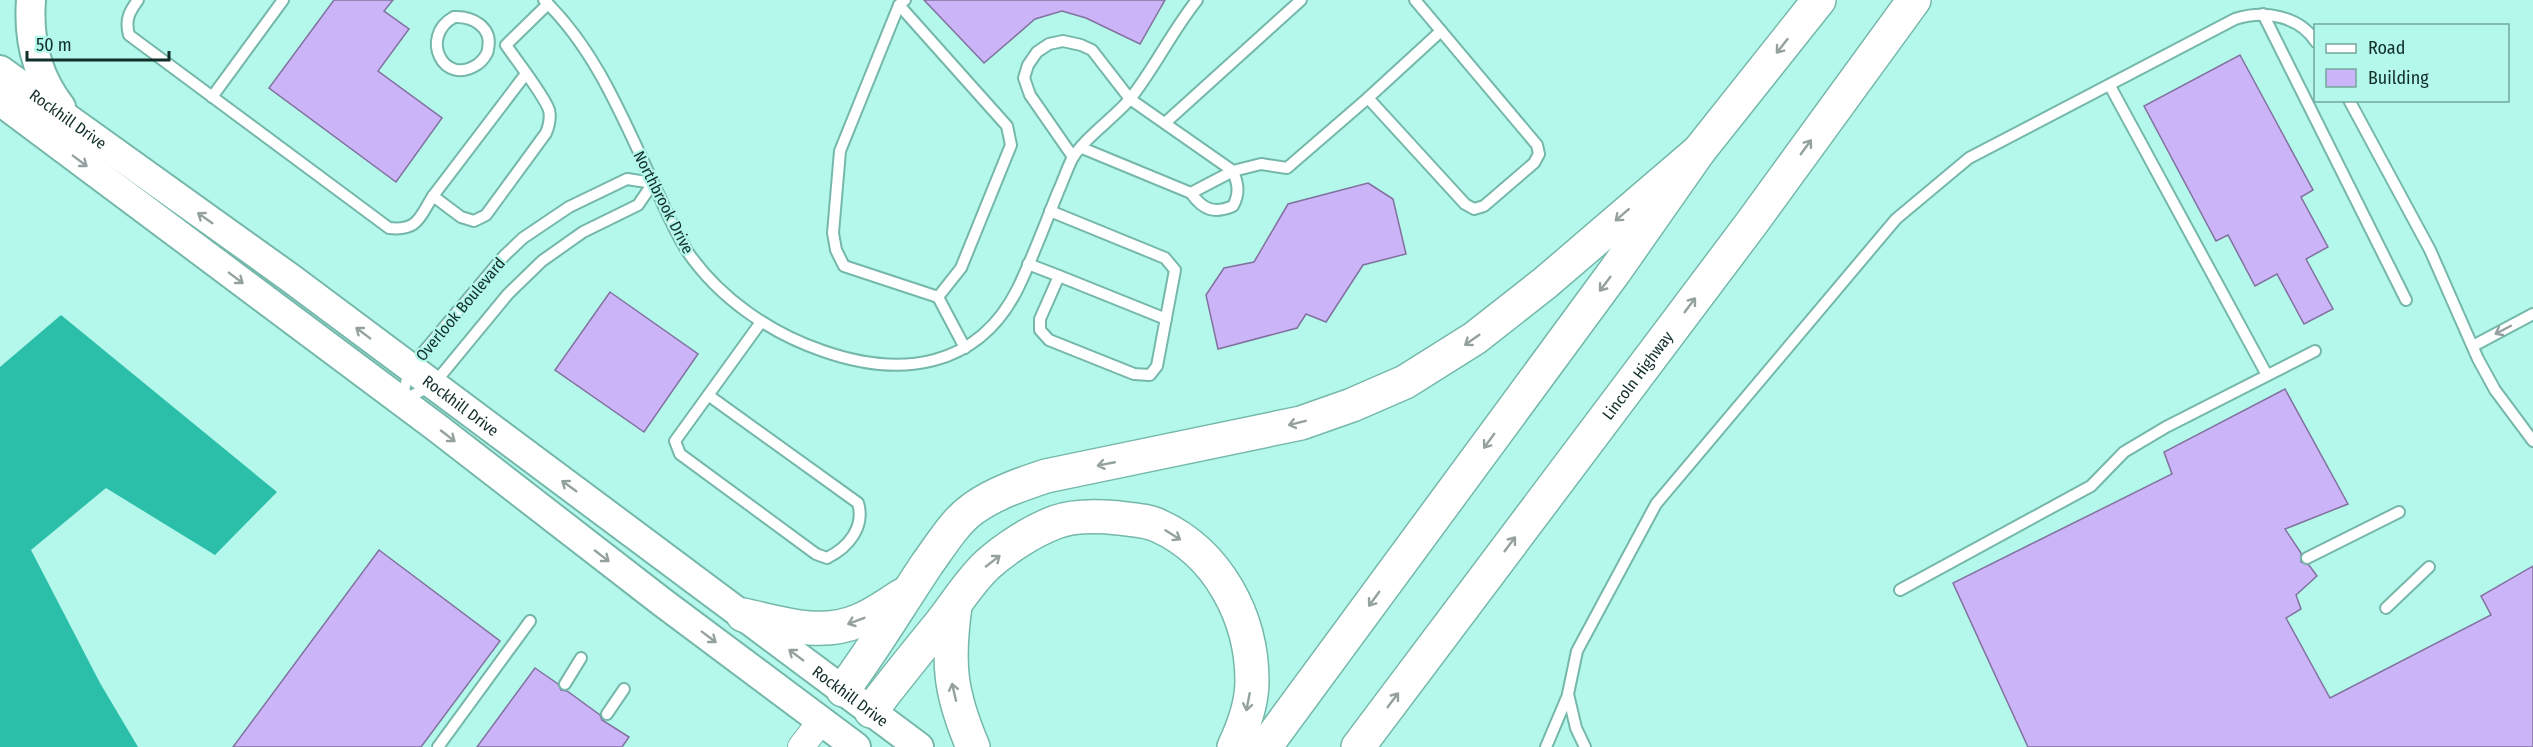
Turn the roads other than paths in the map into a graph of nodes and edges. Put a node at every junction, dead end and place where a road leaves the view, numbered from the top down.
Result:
1 (32, 0) edge
2 (138, 0) edge
3 (283, 0) edge
4 (1197, 0) edge
5 (1301, 0) edge
6 (1415, 0) edge
7 (1819, 0) edge
8 (1914, 0) edge
9 (546, 2) edge
10 (902, 3) edge
11 (2263, 14) junction
12 (1441, 31) junction
13 (488, 38) junction
14 (2314, 39) edge
15 (506, 45) junction
16 (0, 70) edge
17 (525, 75) junction
18 (2110, 86) junction
19 (212, 97) junction
20 (1368, 98) junction
21 (1130, 99) junction
22 (0, 101) edge
23 (2350, 102) edge
24 (0, 123) edge
25 (73, 123) junction
26 (1165, 123) junction
27 (42, 132) junction
28 (1082, 148) junction
29 (1699, 151) junction
30 (1073, 157) junction
31 (1233, 171) junction
32 (653, 183) junction
33 (1191, 193) junction
34 (433, 196) junction
35 (1050, 211) junction
36 (1028, 264) junction
37 (1059, 276) junction
38 (938, 297) junction
39 (2406, 300) dead end
40 (2533, 314) edge
41 (1166, 319) junction
42 (761, 322) junction
43 (2472, 346) junction
44 (965, 348) junction
45 (2314, 351) dead end
46 (410, 368) junction
47 (2268, 375) junction
48 (433, 385) junction
49 (708, 395) junction
50 (401, 401) junction
51 (2533, 441) edge
52 (2399, 512) dead end
53 (2307, 558) dead end
54 (2429, 567) dead end
55 (1900, 590) dead end
56 (907, 593) junction
57 (955, 605) junction
58 (2386, 609) dead end
59 (743, 615) junction
60 (530, 621) dead end
61 (581, 658) dead end
62 (565, 684) dead end
63 (624, 690) dead end
64 (843, 690) junction
65 (1568, 694) junction
66 (871, 711) junction
67 (607, 714) dead end
68 (821, 721) junction
69 (847, 745) edge
70 (438, 747) edge
71 (801, 747) edge
72 (919, 747) edge
73 (973, 747) edge
74 (1234, 747) edge
75 (1265, 747) edge
76 (1358, 747) edge
77 (1546, 747) edge
78 (1585, 747) edge

1 - 25 main road
2 - 19 lane
3 - 19 lane
4 - 21 lane
5 - 26 lane
6 - 12 lane
7 -> 29 highway
76 -> 8 highway, Lincoln Highway
9 - 15 lane
9 - 32 lane, Northbrook Drive
10 - 38 lane
10 - 38 lane
11 - 14 lane
11 - 18 lane
11 - 39 lane
12 - 20 lane
12 - 20 lane
13 - 13 lane
13 - 15 lane
15 - 17 lane
16 - 25 main road, Rockhill Drive
17 - 34 lane
17 - 34 lane
18 - 47 lane
18 - 65 lane
19 - 34 lane
20 - 31 lane
21 - 26 lane
21 - 28 lane
21 - 30 lane
22 - 27 main road, Rockhill Drive
23 - 43 lane
24 - 27 main road
46 -> 25 main road, Rockhill Drive
26 - 31 lane
27 -> 50 main road, Rockhill Drive
28 - 30 lane
28 - 33 lane
29 -> 56 highway
29 -> 75 highway
30 - 35 lane, Northbrook Drive
31 - 33 lane
31 - 33 lane
32 - 42 lane, Northbrook Drive
32 - 46 lane, Overlook Boulevard
32 - 48 lane, Overlook Boulevard
35 - 36 lane, Northbrook Drive
35 - 41 lane
36 - 37 lane
36 - 44 lane, Northbrook Drive
37 - 41 lane
37 - 41 lane
38 - 44 lane
40 -> 43 lane
42 - 44 lane, Northbrook Drive
42 - 49 lane
43 - 51 lane
45 - 47 lane
46 - 48 main road, Rockhill Drive
46 - 50 lane, Overlook Boulevard
47 - 55 lane
48 - 50 lane, Overlook Boulevard
59 -> 48 main road, Rockhill Drive
49 - 49 lane
50 -> 68 main road, Rockhill Drive
52 - 53 lane
54 - 58 lane
56 -> 59 highway
56 - 64 highway
57 - 66 highway
73 -> 57 highway
57 -> 74 highway
64 -> 59 main road, Rockhill Drive
60 - 70 lane
61 - 62 lane
63 - 67 lane
64 - 66 main road, Rockhill Drive
64 - 68 main road
65 - 77 lane
65 - 78 lane
66 - 69 main road
66 - 72 main road, Rockhill Drive
68 - 69 main road, Rockhill Drive
68 - 71 street

